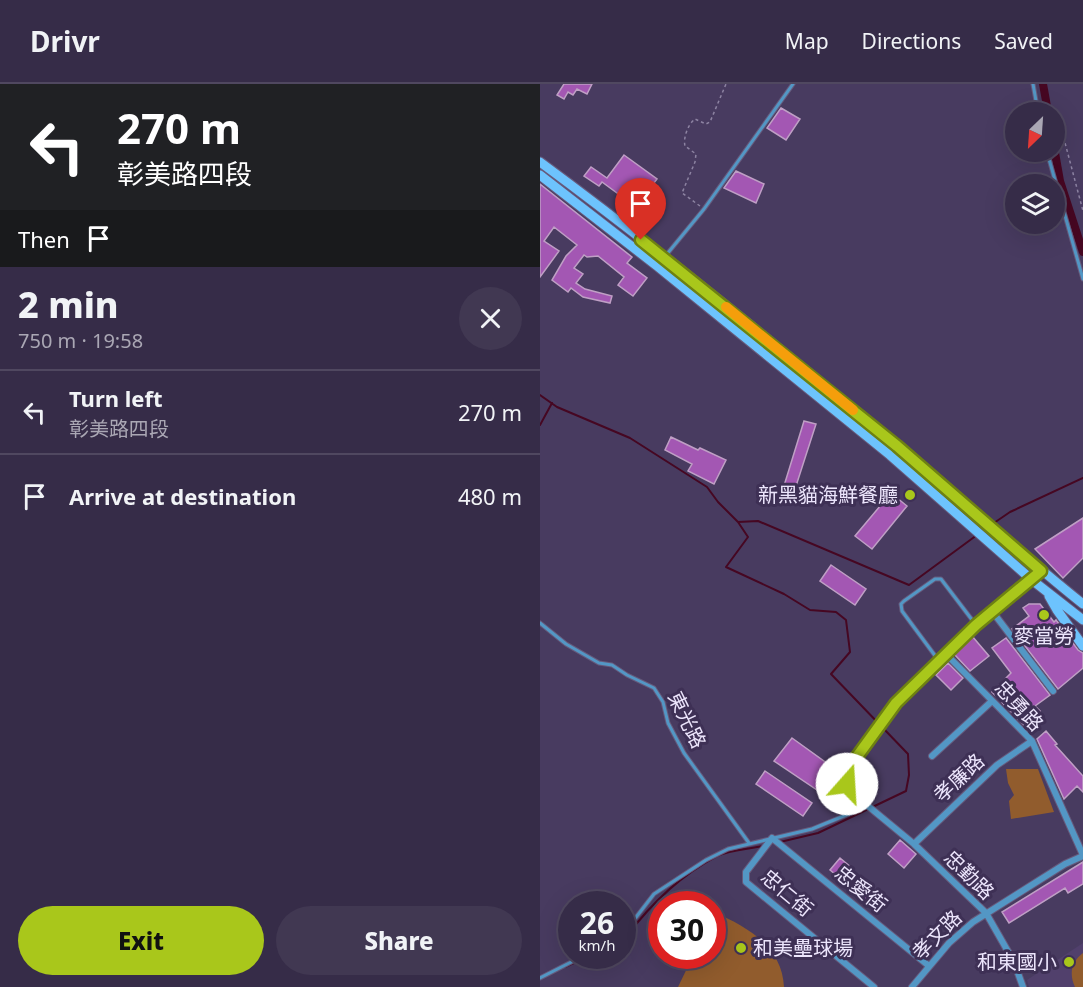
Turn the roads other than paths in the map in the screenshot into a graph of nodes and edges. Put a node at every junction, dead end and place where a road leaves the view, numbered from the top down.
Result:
1 (793, 84) edge
2 (1033, 84) edge
3 (1036, 102) edge
4 (540, 162) edge
5 (1050, 162) edge
6 (548, 168) junction
7 (540, 176) edge
8 (664, 258) junction
9 (657, 266) junction
10 (1083, 279) edge
11 (784, 354) junction
12 (778, 365) junction
13 (897, 446) junction
14 (890, 455) junction
15 (1041, 571) junction
16 (1032, 580) junction
17 (1046, 591) junction
18 (1083, 604) edge
19 (992, 611) junction
20 (1083, 621) edge
21 (540, 623) edge
22 (976, 625) junction
23 (1083, 646) edge
24 (946, 654) junction
25 (939, 660) junction
26 (1053, 691) dead end
27 (992, 701) junction
28 (1032, 741) junction
29 (932, 756) dead end
30 (868, 806) junction
31 (772, 838) junction
32 (749, 843) junction
33 (914, 844) junction
34 (1083, 856) edge
35 (986, 913) junction
36 (636, 917) edge
37 (929, 966) junction
38 (558, 969) edge
39 (540, 978) edge
40 (874, 987) edge
41 (912, 987) edge
42 (1023, 987) edge

1 - 8 lane
2 - 3 lane
4 - 6 main road
5 - 10 lane
6 - 7 lane
6 - 8 main road
7 - 9 main road
8 - 9 lane
8 - 11 main road
9 - 12 main road
11 - 12 main road
11 - 13 main road
12 - 14 main road
13 - 14 main road
13 - 15 main road
14 - 16 main road
15 - 16 street, 忠勤路
15 - 18 main road
16 - 17 main road
16 - 19 street, 忠勤路
17 - 20 main road
17 - 23 main road
19 - 22 street, 忠勤路
19 - 26 street
21 - 32 lane, 東光路
22 - 24 street, 忠勤路
22 - 25 lane
24 - 25 street, 忠勤路
24 - 27 street, 忠勇路
25 - 30 street, 忠勤路
27 - 28 street, 忠勇路
27 - 29 street
28 - 33 street, 孝廉路
28 - 34 street, 忠勇路
30 - 31 lane
30 - 33 street, 忠勤路
31 - 32 lane
31 - 37 street, 忠愛街
31 - 40 street, 忠仁街
32 - 36 lane
33 - 35 street, 忠勤路
34 - 35 street, 孝文路
35 - 37 street, 孝文路
35 - 42 street, 忠勤路
37 - 41 street, 孝文路
38 - 39 lane

